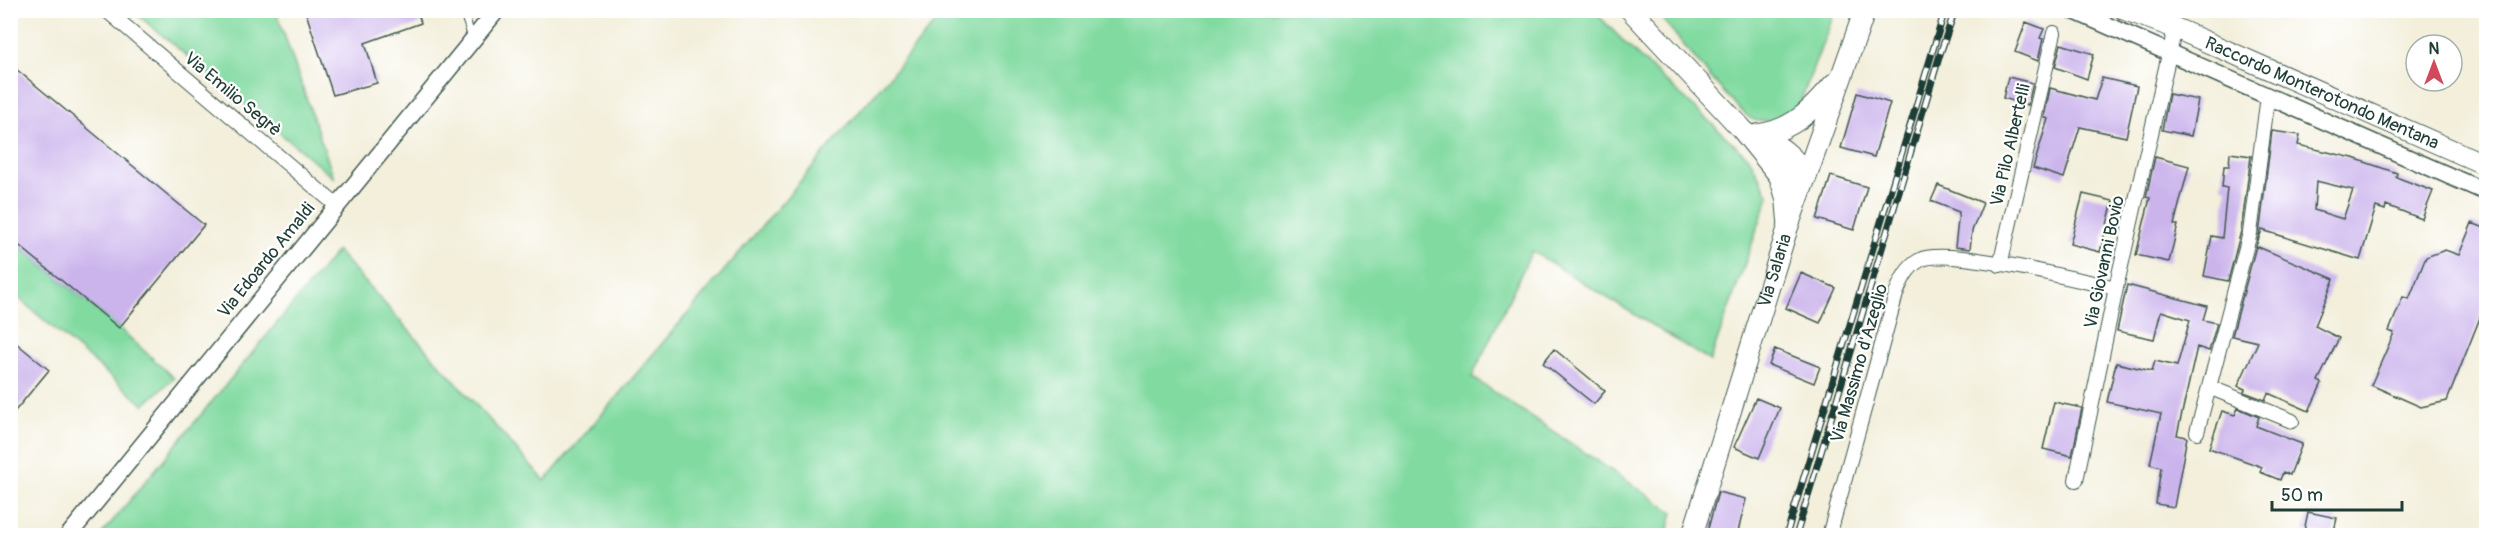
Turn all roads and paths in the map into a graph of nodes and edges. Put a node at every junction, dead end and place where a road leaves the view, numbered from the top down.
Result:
1 (106, 10) edge
2 (463, 10) edge
3 (497, 10) edge
4 (1631, 10) edge
5 (1865, 10) edge
6 (2072, 10) edge
7 (2126, 10) edge
8 (2175, 28) junction
9 (2054, 33) dead end
10 (473, 41) junction
11 (2169, 53) junction
12 (1842, 75) junction
13 (2268, 96) junction
14 (1749, 132) junction
15 (2487, 165) edge
16 (1779, 175) junction
17 (1806, 177) junction
18 (2487, 192) edge
19 (336, 205) junction
20 (1788, 227) junction
21 (2000, 265) junction
22 (2116, 288) junction
23 (2210, 387) junction
24 (2292, 421) dead end
25 (2197, 432) dead end
26 (2076, 480) dead end
27 (68, 536) edge
28 (1692, 536) edge
29 (1829, 536) edge

1 - 19 street, Via Emilio Segrè
2 - 10 lane
3 - 10 street, Via Edoardo Amaldi
4 - 14 main road
5 - 12 main road, Via Salaria
6 - 11 street
7 - 8 main road, Raccordo Monterotondo Mentana
8 - 11 street, Via Giovanni Bovio
8 - 15 main road, Raccordo Monterotondo Mentana
9 - 21 street, Via Pilo Albertelli
10 - 19 street, Via Edoardo Amaldi
11 - 13 street
11 - 22 street, Via Giovanni Bovio
12 - 14 main road
12 - 17 main road, Via Salaria
13 - 18 street
13 - 23 street
14 - 16 main road
14 - 17 main road
16 - 17 main road
16 - 20 main road
17 - 20 main road, Via Salaria
19 - 27 street, Via Edoardo Amaldi
20 - 28 main road, Via Salaria
21 - 22 street, Via Massimo d'Azeglio
21 - 29 street, Via Massimo d'Azeglio
22 - 26 street, Via Giovanni Bovio
23 - 24 street
23 - 25 street

